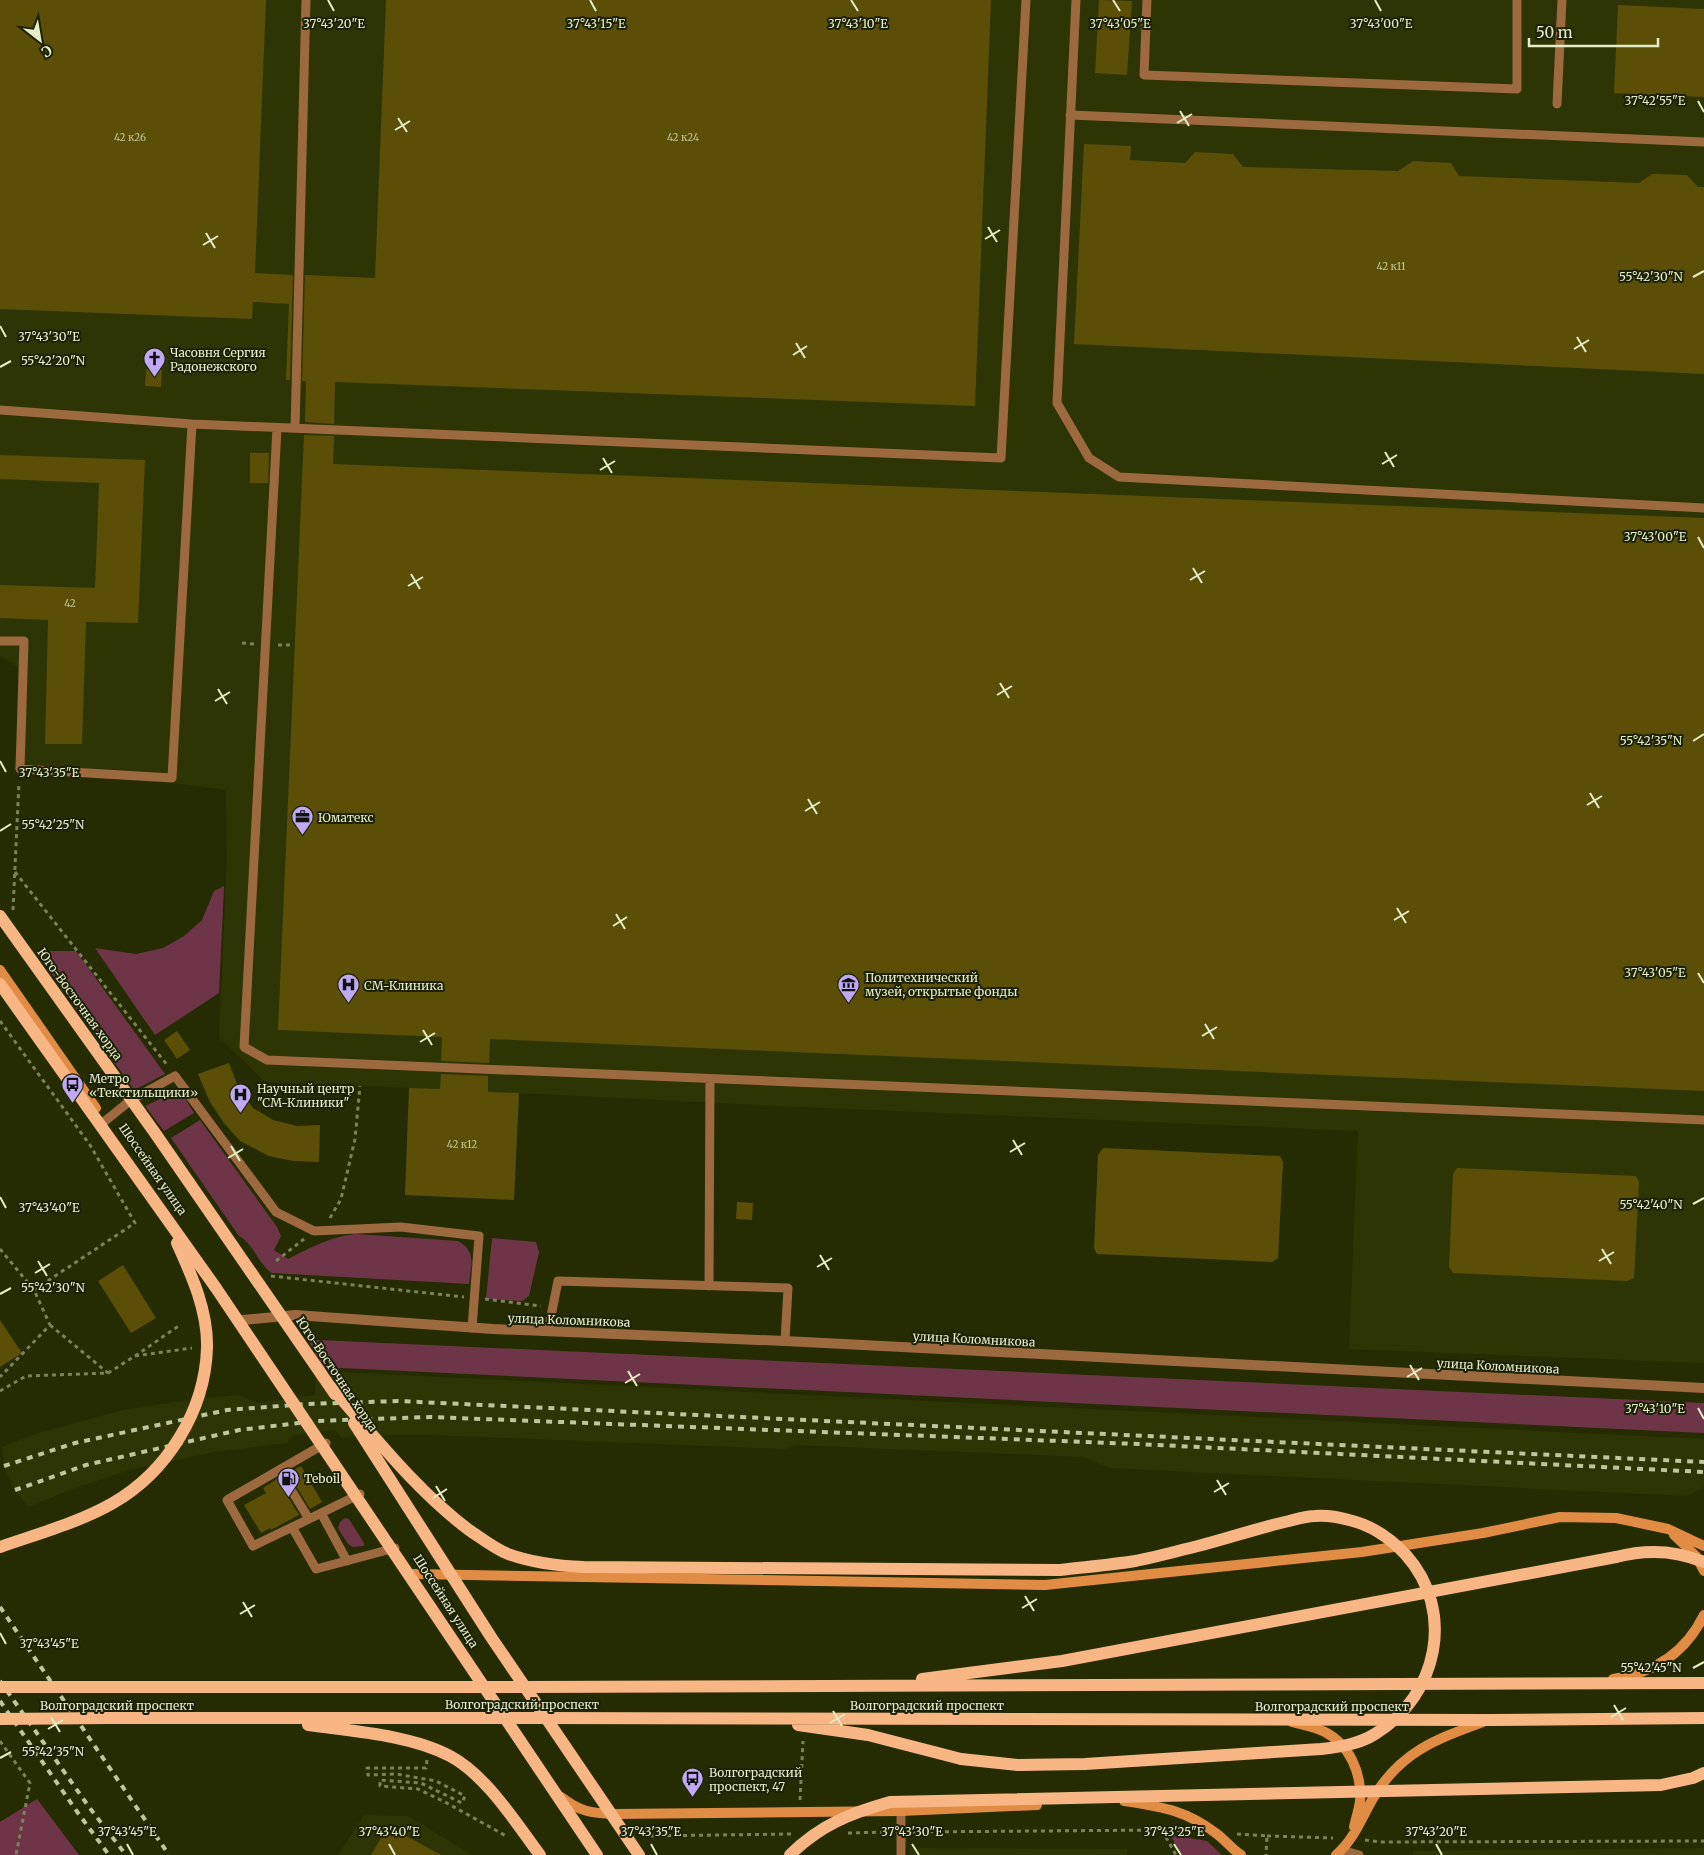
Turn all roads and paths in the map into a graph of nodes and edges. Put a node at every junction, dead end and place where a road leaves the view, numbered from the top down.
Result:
1 (306, 0) edge
2 (1026, 0) edge
3 (1076, 0) edge
4 (1146, 0) edge
5 (1517, 0) edge
6 (1562, 0) edge
7 (1557, 104) dead end
8 (1070, 115) junction
9 (1704, 142) edge
10 (0, 410) edge
11 (192, 424) junction
12 (277, 428) junction
13 (295, 428) junction
14 (1704, 508) edge
15 (0, 641) edge
16 (15, 872) dead end
17 (0, 916) edge
18 (0, 970) edge
19 (0, 984) edge
20 (0, 1021) edge
21 (175, 1076) junction
22 (710, 1078) junction
23 (360, 1086) dead end
24 (1704, 1120) edge
25 (105, 1121) junction
26 (165, 1216) junction
27 (314, 1231) junction
28 (0, 1249) edge
29 (276, 1261) dead end
30 (264, 1272) dead end
31 (709, 1286) junction
32 (34, 1290) junction
33 (474, 1298) junction
34 (553, 1307) junction
35 (243, 1320) junction
36 (50, 1325) junction
37 (180, 1325) dead end
38 (472, 1328) junction
39 (548, 1332) junction
40 (785, 1341) junction
41 (200, 1347) dead end
42 (135, 1356) junction
43 (108, 1373) junction
44 (0, 1377) edge
45 (285, 1382) dead end
46 (331, 1387) junction
47 (1704, 1388) edge
48 (0, 1391) edge
49 (318, 1432) dead end
50 (326, 1443) junction
51 (279, 1470) junction
52 (360, 1494) junction
53 (321, 1513) junction
54 (309, 1519) junction
55 (292, 1527) junction
56 (1668, 1529) junction
57 (1704, 1546) edge
58 (0, 1547) edge
59 (396, 1548) junction
60 (348, 1561) junction
61 (1704, 1562) edge
62 (1704, 1571) edge
63 (414, 1574) junction
64 (1704, 1615) edge
65 (1578, 1683) junction
66 (1704, 1683) edge
67 (871, 1686) junction
68 (0, 1687) edge
69 (266, 1718) junction
70 (748, 1718) junction
71 (1704, 1718) edge
72 (0, 1719) edge
73 (1286, 1720) junction
74 (1489, 1720) junction
75 (0, 1741) edge
76 (803, 1741) dead end
77 (427, 1759) dead end
78 (1704, 1773) edge
79 (800, 1800) dead end
80 (901, 1811) junction
81 (1162, 1830) junction
82 (1188, 1831) dead end
83 (902, 1832) junction
84 (842, 1833) dead end
85 (1215, 1833) junction
86 (793, 1834) dead end
87 (634, 1836) dead end
88 (1266, 1836) junction
89 (1352, 1838) junction
90 (512, 1840) dead end
91 (1704, 1841) edge
92 (1339, 1852) edge
93 (16, 1855) edge
94 (540, 1855) edge
95 (597, 1855) edge
96 (639, 1855) edge
97 (790, 1855) edge
98 (901, 1855) edge
99 (1176, 1855) edge
100 (1241, 1855) edge
101 (1266, 1855) edge
102 (1359, 1855) edge

1 - 13 lane
2 - 13 lane
3 - 8 lane
4 - 5 lane
6 - 7 lane
8 - 9 lane
8 - 14 lane
10 - 11 lane
11 - 12 lane
11 - 15 lane
12 - 13 lane
12 - 22 lane
16 - 21 path
17 - 46 main road, Юго-Восточная хорда, bridge
18 - 25 main road, Шоссейная улица
19 - 26 main road, bridge
20 - 32 path
21 - 25 lane
21 - 27 lane
22 - 24 lane
22 - 31 lane
23 - 27 path
25 - 35 main road, Шоссейная улица
26 - 58 main road, bridge
26 - 95 main road, bridge
27 - 29 path
27 - 33 lane
28 - 32 path
30 - 33 path
31 - 34 lane
31 - 40 lane
32 - 36 path
33 - 34 path
33 - 38 lane
34 - 39 lane
35 - 38 street, улица Коломникова
35 - 45 main road, Шоссейная улица
36 - 43 path
36 - 44 path
37 - 42 path
38 - 39 street, улица Коломникова
39 - 40 street, улица Коломникова
40 - 47 street, улица Коломникова
41 - 42 path
42 - 43 path
43 - 48 path
46 - 70 main road, bridge
46 - 96 main road, Юго-Восточная хорда, bridge
49 - 50 main road, Шоссейная улица
50 - 51 lane
50 - 52 main road, Шоссейная улица
51 - 54 lane
51 - 55 lane
52 - 53 lane
52 - 59 main road, Шоссейная улица
53 - 54 lane
53 - 60 lane
54 - 55 lane
55 - 60 lane
56 - 57 main road
56 - 62 main road
56 - 63 main road
59 - 60 lane
59 - 63 main road, Шоссейная улица
61 - 67 main road, bridge
63 - 80 main road, Шоссейная улица
64 - 65 main road
65 - 66 main road, Волгоградский проспект
65 - 67 main road, Волгоградский проспект
67 - 68 main road, Волгоградский проспект, bridge
69 - 70 main road, Волгоградский проспект, bridge
69 - 72 main road, Волгоградский проспект, bridge
69 - 94 main road
70 - 73 main road, Волгоградский проспект
71 - 74 main road, Волгоградский проспект
73 - 74 main road, Волгоградский проспект
73 - 89 main road
74 - 89 main road
75 - 93 path
76 - 79 path
77 - 90 path
78 - 97 main road, bridge
80 - 83 lane
80 - 85 main road, Шоссейная улица
81 - 82 path
81 - 83 path
81 - 99 path
83 - 84 path
83 - 98 lane
85 - 88 path
85 - 100 main road, Шоссейная улица
86 - 87 path
88 - 89 path
88 - 101 path
89 - 91 path
89 - 92 main road
92 - 102 lane

